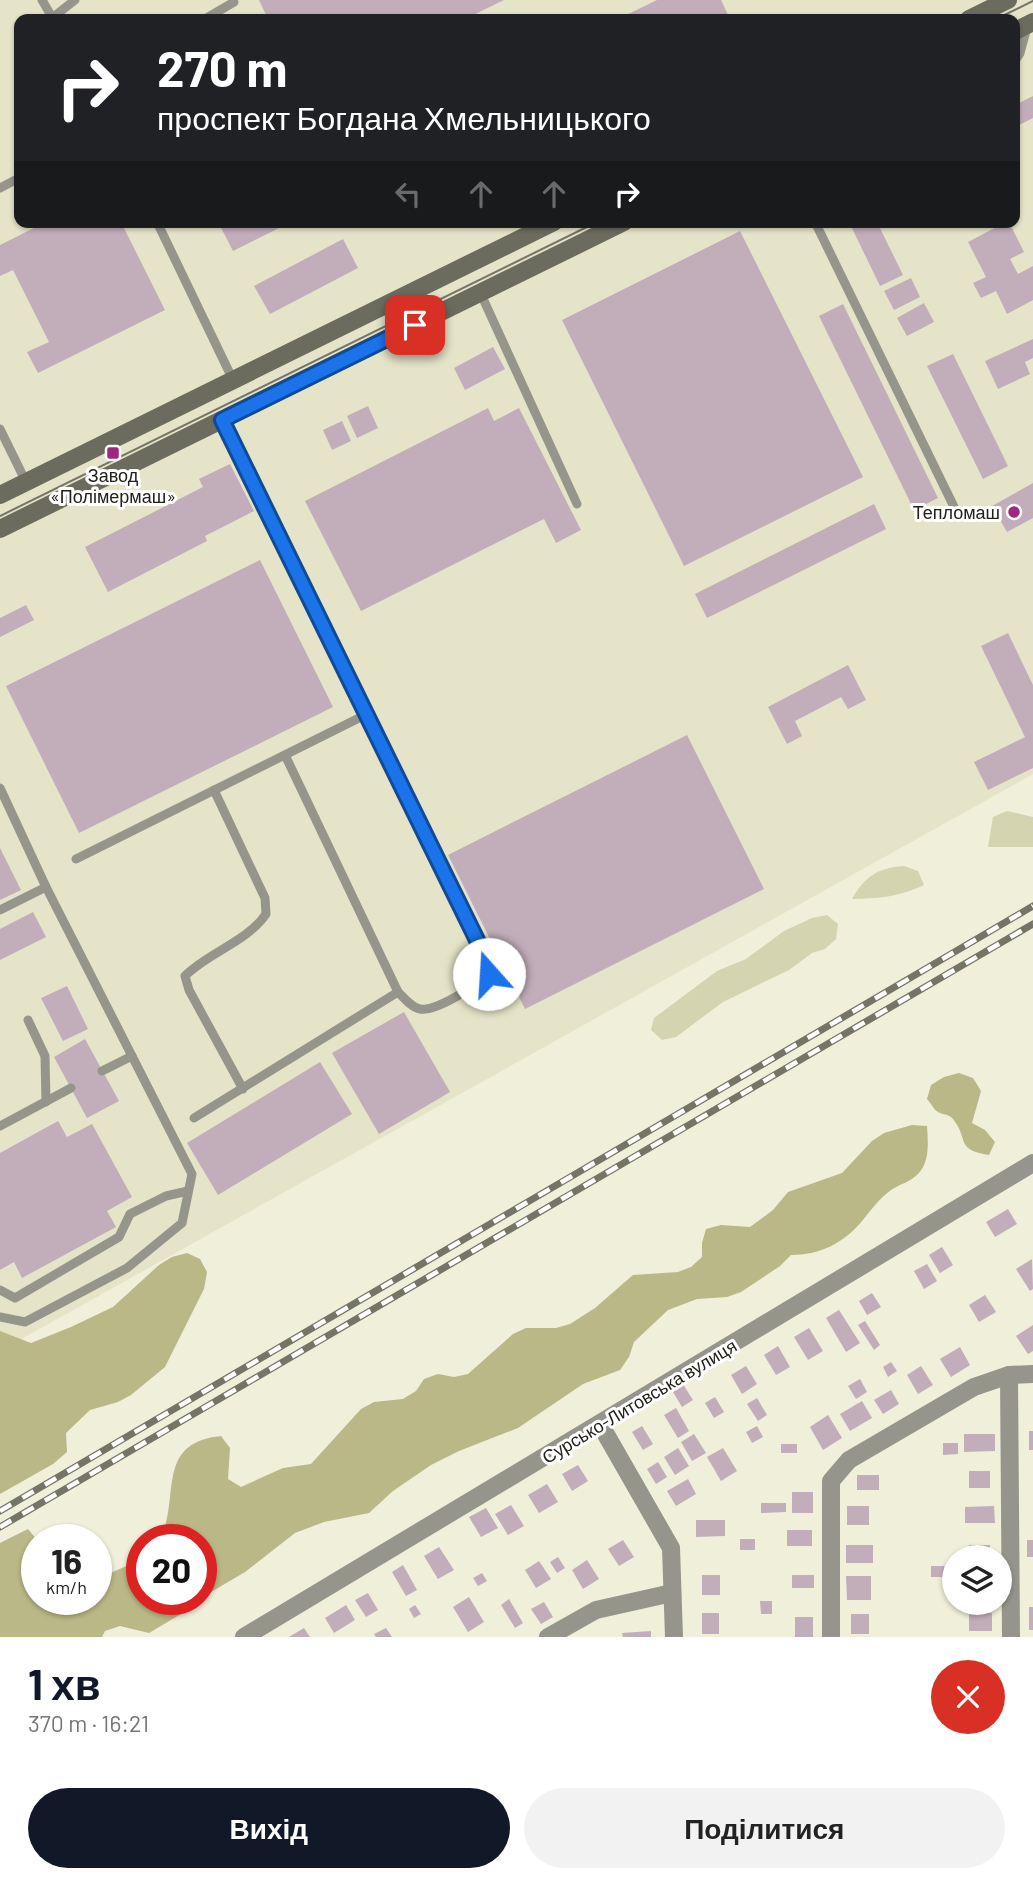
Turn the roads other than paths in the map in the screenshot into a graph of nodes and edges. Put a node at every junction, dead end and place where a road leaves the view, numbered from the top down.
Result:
1 (75, 0) edge
2 (1008, 0) edge
3 (234, 2) dead end
4 (58, 14) edge
5 (214, 14) edge
6 (979, 14) edge
7 (1025, 26) edge
8 (1020, 53) edge
9 (160, 228) edge
10 (542, 228) edge
11 (612, 228) edge
12 (818, 228) edge
13 (480, 292) junction
14 (233, 380) junction
15 (222, 420) junction
16 (0, 429) edge
17 (26, 482) junction
18 (0, 495) edge
19 (577, 504) dead end
20 (958, 514) dead end
21 (0, 529) edge
22 (367, 714) junction
23 (285, 755) junction
24 (0, 788) edge
25 (214, 790) junction
26 (76, 859) dead end
27 (46, 887) junction
28 (0, 910) edge
29 (398, 992) junction
30 (28, 1020) dead end
31 (132, 1056) junction
32 (102, 1071) dead end
33 (71, 1088) dead end
34 (243, 1089) junction
35 (46, 1102) junction
36 (194, 1118) dead end
37 (0, 1126) edge
38 (1033, 1163) edge
39 (188, 1191) junction
40 (0, 1290) edge
41 (0, 1317) edge
42 (1033, 1374) edge
43 (1009, 1375) junction
44 (600, 1424) junction
45 (672, 1593) junction
46 (244, 1637) edge
47 (548, 1637) edge
48 (674, 1637) edge
49 (831, 1637) edge
50 (1011, 1637) edge

1 - 4 lane
2 - 6 main road
3 - 5 lane
7 - 8 lane
9 - 14 lane
10 - 14 main road
11 - 13 main road
12 - 20 lane
13 - 15 main road
13 - 19 lane
14 - 17 main road
15 - 21 main road
15 - 22 lane
16 - 17 lane
17 - 18 main road
22 - 23 lane
22 - 29 lane
23 - 25 lane
23 - 29 lane
24 - 27 lane
25 - 26 lane
25 - 34 lane
27 - 28 lane
27 - 31 lane
29 - 34 lane
30 - 35 lane
31 - 32 lane
31 - 39 lane
33 - 35 lane
34 - 36 lane
35 - 37 lane
38 - 44 street, Сурсько-Литовська вулиця
39 - 40 lane
39 - 41 lane
42 - 43 street
43 - 49 street
43 - 50 street
44 - 45 street
44 - 46 street, Сурсько-Литовська вулиця
45 - 47 street
45 - 48 street

